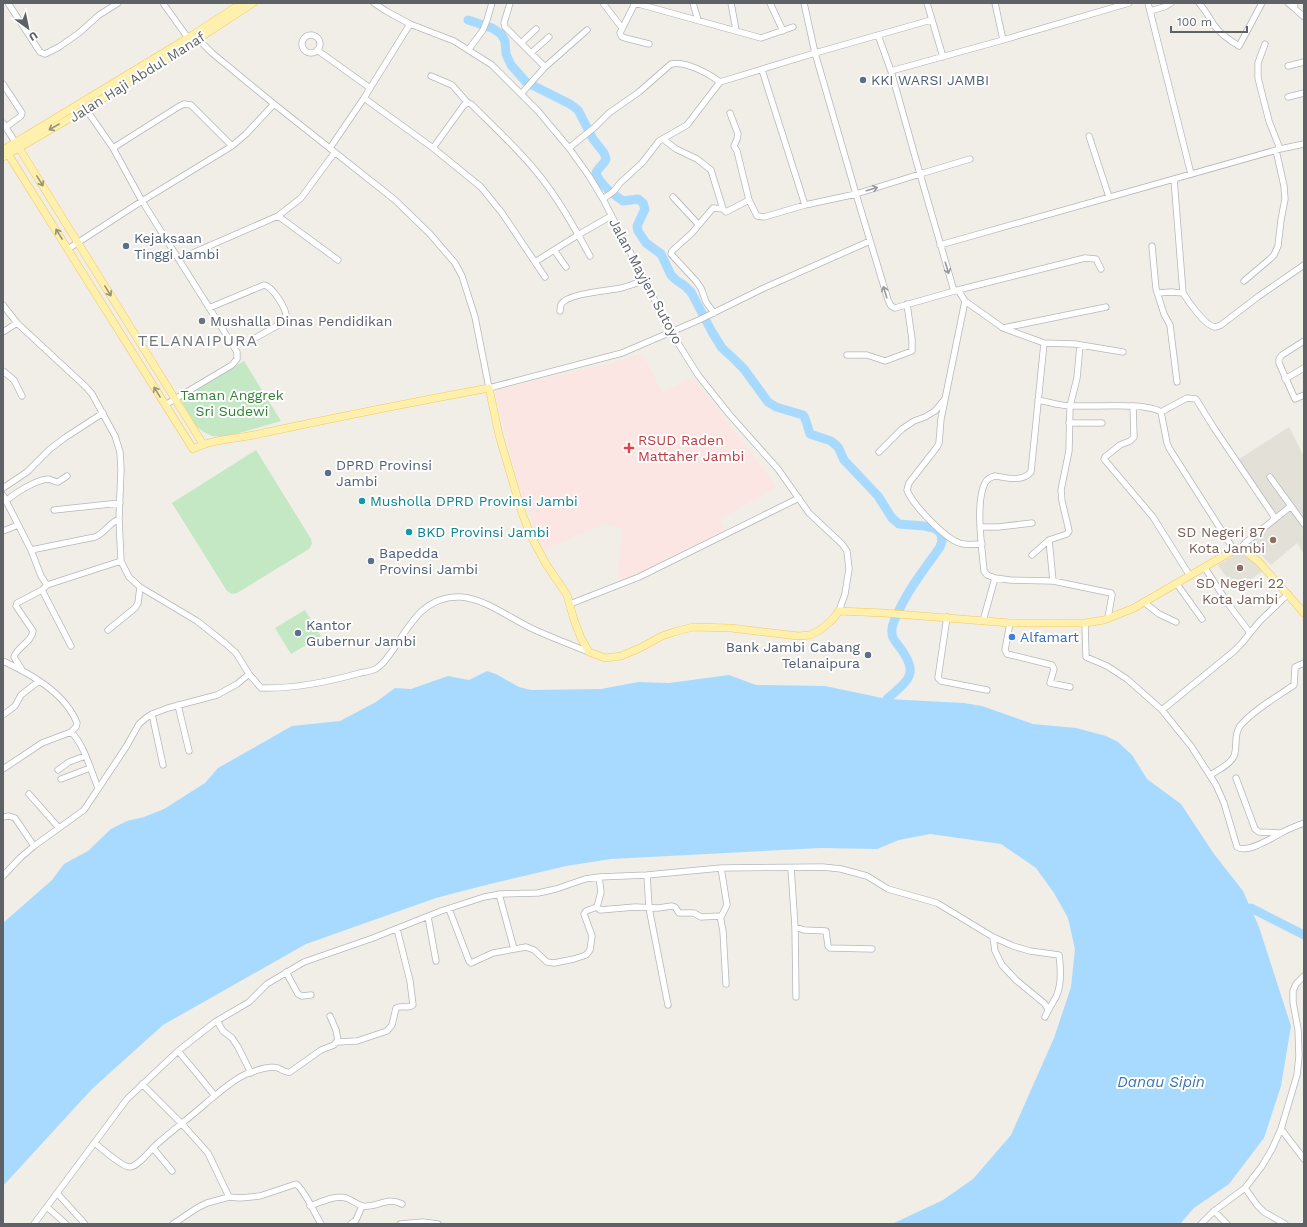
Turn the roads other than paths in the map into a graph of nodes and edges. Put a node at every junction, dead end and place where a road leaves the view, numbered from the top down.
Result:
1 (8, 3) edge
2 (118, 3) edge
3 (163, 3) edge
4 (242, 3) edge
5 (252, 3) edge
6 (374, 3) edge
7 (492, 3) edge
8 (510, 3) edge
9 (603, 3) edge
10 (635, 3) edge
11 (692, 3) edge
12 (731, 3) edge
13 (770, 3) edge
14 (804, 3) edge
15 (927, 3) edge
16 (995, 3) edge
17 (1129, 3) edge
18 (1148, 3) edge
19 (1171, 3) edge
20 (1199, 3) edge
21 (1288, 3) edge
22 (1259, 4) edge
23 (1295, 6) edge
24 (1150, 11) junction
25 (1304, 17) edge
26 (698, 20) junction
27 (931, 20) junction
28 (410, 24) junction
29 (793, 27) dead end
30 (622, 28) junction
31 (536, 29) dead end
32 (587, 30) dead end
33 (736, 30) junction
34 (782, 31) junction
35 (878, 35) junction
36 (549, 37) dead end
37 (188, 38) junction
38 (198, 39) junction
39 (1004, 40) junction
40 (521, 43) junction
41 (649, 44) dead end
42 (1265, 44) dead end
43 (317, 50) dead end
44 (469, 50) junction
45 (531, 53) junction
46 (815, 53) junction
47 (167, 55) junction
48 (943, 57) junction
49 (1304, 62) edge
50 (1288, 66) dead end
51 (545, 68) junction
52 (762, 70) junction
53 (891, 71) junction
54 (431, 76) dead end
55 (720, 82) junction
56 (3, 84) edge
57 (370, 88) junction
58 (1304, 92) edge
59 (521, 94) junction
60 (1288, 97) dead end
61 (364, 98) junction
62 (468, 102) junction
63 (274, 104) junction
64 (86, 109) junction
65 (730, 113) dead end
66 (4, 125) edge
67 (1089, 136) dead end
68 (663, 139) junction
69 (1304, 144) edge
70 (17, 145) junction
71 (232, 146) junction
72 (113, 148) junction
73 (330, 148) junction
74 (432, 148) junction
75 (569, 148) junction
76 (1278, 149) junction
77 (4, 151) edge
78 (335, 152) junction
79 (970, 159) dead end
80 (920, 174) junction
81 (1191, 174) junction
82 (1174, 179) junction
83 (856, 194) junction
84 (673, 197) dead end
85 (1109, 198) junction
86 (603, 199) junction
87 (749, 200) junction
88 (142, 201) junction
89 (805, 205) junction
90 (723, 209) junction
91 (278, 216) junction
92 (611, 216) junction
93 (698, 224) junction
94 (578, 235) junction
95 (870, 241) junction
96 (78, 243) junction
97 (940, 245) junction
98 (1152, 246) dead end
99 (68, 249) junction
100 (554, 250) junction
101 (590, 256) dead end
102 (178, 259) junction
103 (338, 260) dead end
104 (535, 262) junction
105 (1304, 265) edge
106 (566, 267) dead end
107 (1101, 269) dead end
108 (545, 277) dead end
109 (645, 280) junction
110 (1244, 281) dead end
111 (956, 291) junction
112 (1158, 293) junction
113 (1183, 293) junction
114 (965, 301) junction
115 (3, 304) edge
116 (907, 304) junction
117 (1106, 306) dead end
118 (209, 308) junction
119 (560, 311) dead end
120 (712, 314) junction
121 (17, 323) junction
122 (1003, 328) junction
123 (3, 332) edge
124 (671, 332) junction
125 (257, 337) dead end
126 (1304, 341) edge
127 (1044, 343) junction
128 (1080, 345) junction
129 (1123, 352) dead end
130 (847, 356) dead end
131 (1304, 368) edge
132 (3, 371) edge
133 (1286, 379) junction
134 (1177, 382) dead end
135 (489, 388) junction
136 (1304, 395) edge
137 (22, 396) dead end
138 (176, 399) junction
139 (945, 399) junction
140 (1038, 400) junction
141 (165, 406) junction
142 (1070, 406) junction
143 (1133, 406) junction
144 (1161, 412) junction
145 (103, 413) junction
146 (1069, 423) junction
147 (1102, 423) dead end
148 (204, 444) junction
149 (879, 452) dead end
150 (67, 476) dead end
151 (1270, 477) dead end
152 (3, 488) edge
153 (3, 495) edge
154 (799, 498) junction
155 (6, 501) junction
156 (120, 503) junction
157 (1291, 506) junction
158 (54, 510) dead end
159 (119, 519) junction
160 (1274, 520) junction
161 (1032, 523) dead end
162 (18, 524) junction
163 (1304, 524) edge
164 (980, 527) junction
165 (3, 531) edge
166 (1049, 540) junction
167 (982, 544) junction
168 (1238, 549) junction
169 (31, 550) junction
170 (1032, 555) dead end
171 (121, 561) junction
172 (1204, 568) junction
173 (1190, 576) junction
174 (995, 578) junction
175 (1053, 581) junction
176 (1177, 584) junction
177 (140, 587) junction
178 (44, 588) junction
179 (1288, 594) junction
180 (1145, 603) junction
181 (570, 604) junction
182 (839, 612) junction
183 (1304, 613) edge
184 (947, 617) junction
185 (1108, 618) junction
186 (1202, 619) dead end
187 (983, 621) junction
188 (1176, 622) dead end
189 (1010, 623) junction
190 (1085, 623) junction
191 (108, 630) dead end
192 (1250, 633) junction
193 (71, 646) dead end
194 (589, 652) junction
195 (3, 661) edge
196 (1304, 663) edge
197 (22, 670) junction
198 (249, 674) junction
199 (39, 681) junction
200 (1070, 687) dead end
201 (987, 690) dead end
202 (178, 705) junction
203 (1162, 710) junction
204 (152, 714) junction
205 (3, 715) edge
206 (71, 732) junction
207 (189, 751) dead end
208 (85, 756) junction
209 (163, 765) dead end
210 (90, 768) junction
211 (3, 769) edge
212 (58, 770) dead end
213 (1210, 775) junction
214 (1236, 778) dead end
215 (61, 779) dead end
216 (98, 788) junction
217 (29, 794) dead end
218 (3, 817) edge
219 (1304, 823) edge
220 (59, 828) junction
221 (1280, 833) junction
222 (34, 846) junction
223 (721, 868) junction
224 (791, 868) junction
225 (647, 875) junction
226 (3, 876) edge
227 (598, 877) junction
228 (498, 894) junction
229 (597, 907) junction
230 (449, 908) junction
231 (649, 908) junction
232 (428, 917) junction
233 (720, 917) junction
234 (795, 927) junction
235 (397, 929) junction
236 (993, 937) junction
237 (514, 949) junction
238 (872, 949) dead end
239 (436, 960) dead end
240 (286, 972) junction
241 (1304, 976) edge
242 (726, 984) dead end
243 (311, 995) dead end
244 (796, 997) dead end
245 (668, 1005) dead end
246 (1048, 1009) junction
247 (330, 1016) dead end
248 (1045, 1017) dead end
249 (218, 1021) junction
250 (337, 1042) junction
251 (178, 1051) junction
252 (250, 1073) junction
253 (142, 1084) junction
254 (215, 1096) junction
255 (182, 1124) junction
256 (1281, 1129) junction
257 (95, 1143) junction
258 (153, 1148) junction
259 (1301, 1152) edge
260 (1304, 1159) edge
261 (172, 1171) dead end
262 (1245, 1188) junction
263 (57, 1194) junction
264 (229, 1197) junction
265 (402, 1204) dead end
266 (310, 1206) junction
267 (362, 1206) junction
268 (47, 1207) junction
269 (1214, 1211) junction
270 (35, 1224) edge
271 (66, 1224) edge
272 (85, 1224) edge
273 (174, 1224) edge
274 (321, 1224) edge
275 (351, 1224) edge
276 (400, 1224) edge
277 (438, 1224) edge
278 (1201, 1224) edge
279 (1227, 1224) edge
280 (1285, 1224) edge

1 - 2 street
3 - 37 street
4 - 37 main road, Jalan Haji Abdul Manaf
5 - 38 main road, Jalan Haji Abdul Manaf
6 - 28 street, Jalan Mayjen Sutoyo
7 - 44 street
8 - 40 street
9 - 30 street
10 - 26 street
10 - 30 street
11 - 26 street
12 - 33 street
13 - 34 street
14 - 46 street
15 - 27 street
16 - 39 street
17 - 39 street
18 - 24 street
19 - 24 street
20 - 22 street
21 - 23 street
23 - 25 street
24 - 81 street
26 - 33 street
27 - 35 street
27 - 48 street
28 - 44 street, Jalan Mayjen Sutoyo
28 - 57 street
29 - 34 street
30 - 41 street
31 - 40 street
32 - 51 street
33 - 34 street
35 - 46 street
35 - 53 street
36 - 45 street
37 - 47 main road, Jalan Haji Abdul Manaf
38 - 47 main road, Jalan Haji Abdul Manaf
38 - 63 street
39 - 48 street
40 - 45 street
42 - 76 street
43 - 57 street
44 - 59 street, Jalan Mayjen Sutoyo
45 - 51 street
46 - 52 street
46 - 83 street
47 - 64 main road, Jalan Haji Abdul Manaf
47 - 70 main road, Jalan Haji Abdul Manaf
48 - 53 street
49 - 50 street
51 - 59 street
52 - 55 street
52 - 89 street
53 - 80 street
54 - 62 street
55 - 68 street
55 - 75 street
56 - 66 street
57 - 61 street
58 - 60 street
59 - 75 street, Jalan Mayjen Sutoyo
61 - 73 street
61 - 74 street
62 - 74 street
62 - 94 street
63 - 71 street
63 - 73 street
64 -> 70 main road, Jalan Haji Abdul Manaf
64 - 72 street
65 - 87 street
66 - 70 street
67 - 85 street
68 - 86 street
68 - 90 street
69 - 76 street
70 - 77 main road
70 -> 96 main road
71 - 72 street
71 - 88 street
72 - 88 street
73 - 78 street
74 - 104 street
75 - 86 street, Jalan Mayjen Sutoyo
76 - 81 street
76 - 110 street
99 -> 77 main road
78 - 91 street
78 - 135 street
79 - 80 street
83 -> 80 street
80 - 97 street
81 - 82 street
82 - 85 street
82 - 113 street
83 - 89 street
83 - 95 street
84 - 93 street
85 - 97 street
86 - 92 street, Jalan Mayjen Sutoyo
87 - 89 street
87 - 90 street
88 - 96 street
88 - 102 street
90 - 93 street
91 - 102 street
91 - 103 street
92 - 94 street
92 - 109 street, Jalan Mayjen Sutoyo
93 - 120 street
94 - 100 street
94 - 101 street
116 -> 95 street
95 - 120 street
96 - 99 street
96 -> 138 main road
97 -> 111 street
98 - 112 street
141 -> 99 main road
100 - 104 street
100 - 106 street
102 - 118 street
104 - 108 street
105 - 113 street
107 - 111 street
109 - 119 street
109 - 124 street, Jalan Mayjen Sutoyo
111 - 114 street
111 - 116 street
112 - 113 street
112 - 134 street
114 - 122 street
114 - 139 street
115 - 121 street
116 - 130 street
117 - 122 street
118 - 125 street
118 - 138 street
120 - 124 street
121 - 123 street
121 - 145 street
122 - 127 street
124 - 135 street
124 - 154 street, Jalan Mayjen Sutoyo
126 - 133 street
127 - 128 street
127 - 140 street
128 - 129 street
128 - 142 street
131 - 133 street
132 - 137 street
133 - 136 street
135 - 148 main road
135 - 181 main road
138 - 141 street
138 - 148 main road
139 - 149 street
139 - 167 street
140 - 142 street
140 - 164 street
141 - 148 main road
142 - 143 street
142 - 146 street
143 - 144 street
143 - 173 street
144 - 160 street
144 - 168 street
145 - 152 street
145 - 156 street
146 - 147 street
146 - 166 street
150 - 155 street
151 - 157 street
153 - 155 street
154 - 181 street
154 - 182 street, Jalan Mayjen Sutoyo
155 - 162 street
156 - 158 street
156 - 159 street
157 - 160 street
157 - 163 street
159 - 169 street
159 - 171 street
160 - 168 street
161 - 164 street
162 - 165 street
162 - 169 street
164 - 167 street
166 - 170 street
166 - 175 street
167 - 174 street
168 - 172 main road
168 - 179 main road
169 - 178 street
171 - 177 street
171 - 178 street
172 - 173 main road
172 - 192 street
173 - 176 main road
174 - 175 street
174 - 187 street
175 - 185 street
176 - 180 main road
176 - 186 street
177 - 191 street
177 - 198 street
178 - 193 street
178 - 197 street
179 - 183 main road
179 - 192 street
180 - 185 main road
180 - 188 street
181 - 194 main road
182 - 184 main road
182 - 194 main road
184 - 187 main road
184 - 201 street
185 - 190 main road
187 - 189 main road
189 - 190 main road
189 - 200 street
190 - 203 street
192 - 203 street
194 - 198 street
195 - 197 street
196 - 213 street
197 - 199 street
198 - 202 street
199 - 205 street
199 - 206 street
202 - 204 street
202 - 207 street
203 - 213 street
204 - 209 street
204 - 216 street
206 - 208 street
206 - 211 street
208 - 210 street
208 - 212 street
210 - 215 street
210 - 216 street
213 - 221 street
214 - 221 street
216 - 220 street
217 - 220 street
218 - 222 street
219 - 221 street
220 - 222 street
222 - 226 street
223 - 224 street
223 - 225 street
223 - 233 street
224 - 234 street
224 - 236 street
225 - 227 street
225 - 231 street
227 - 228 street
227 - 229 street
228 - 230 street
228 - 237 street
229 - 231 street
229 - 237 street
230 - 232 street
230 - 237 street
231 - 233 street
231 - 245 street
232 - 235 street
232 - 239 street
233 - 242 street
234 - 238 street
234 - 244 street
235 - 240 street
235 - 250 street
236 - 246 street
236 - 246 street
240 - 243 street
240 - 249 street
241 - 256 street
246 - 248 street
247 - 250 street
249 - 251 street
249 - 252 street
250 - 252 street
251 - 253 street
251 - 254 street
252 - 254 street
253 - 255 street
253 - 257 street
254 - 255 street
255 - 258 street
255 - 264 street
256 - 259 street
256 - 262 street
257 - 258 street
257 - 263 street
258 - 261 street
259 - 260 street
262 - 269 street
262 - 280 street
263 - 268 street
263 - 272 street
264 - 266 street
264 - 273 street
265 - 267 street
266 - 267 street
266 - 274 street
267 - 275 street
268 - 270 street
268 - 271 street
269 - 278 street
269 - 279 street
276 - 277 street

